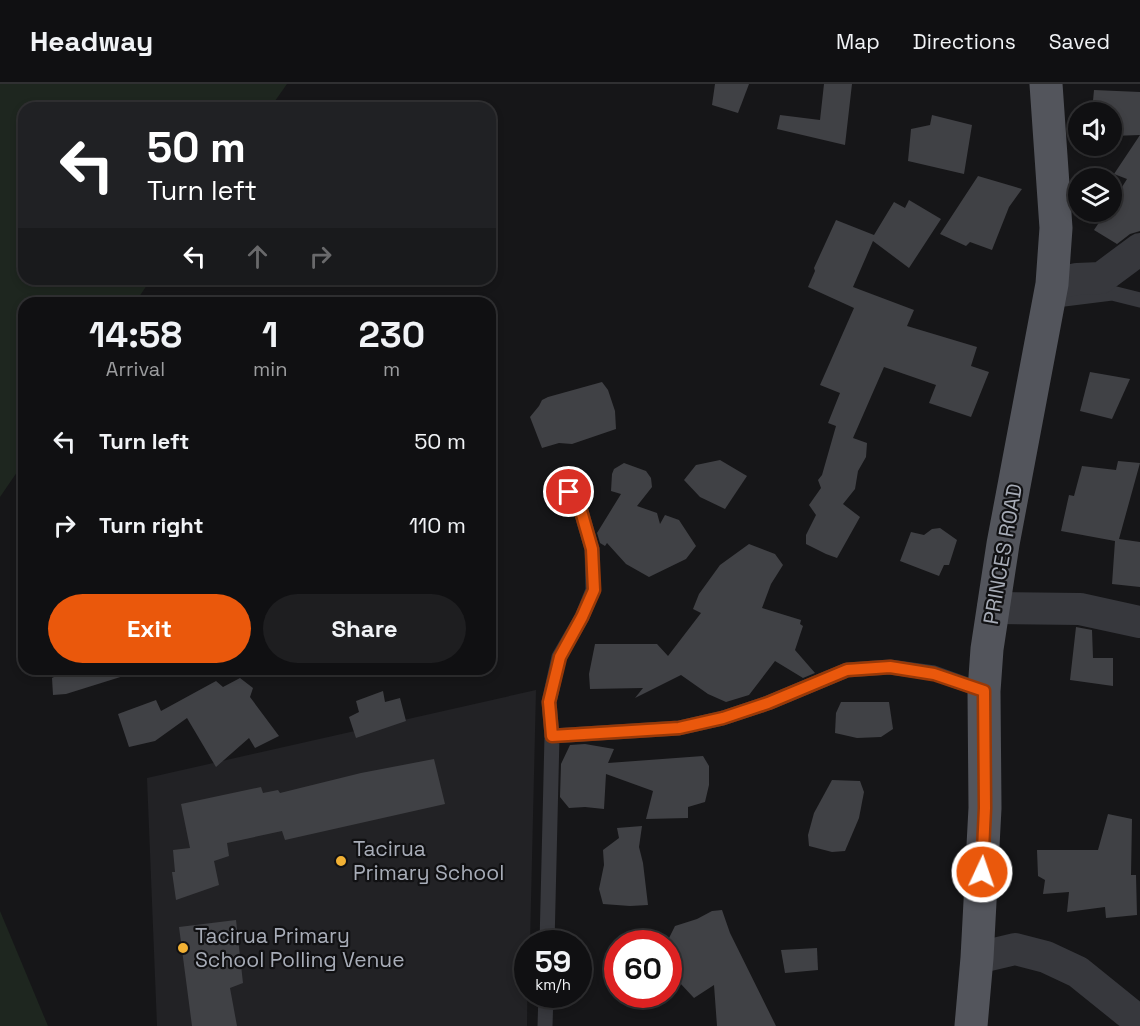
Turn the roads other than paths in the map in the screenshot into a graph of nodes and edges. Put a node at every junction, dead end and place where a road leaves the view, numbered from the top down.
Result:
1 (1046, 84) edge
2 (1140, 249) edge
3 (1050, 293) junction
4 (1140, 300) edge
5 (559, 481) dead end
6 (993, 608) junction
7 (1140, 622) edge
8 (984, 691) junction
9 (552, 736) junction
10 (547, 930) edge
11 (977, 958) junction
12 (546, 1008) edge
13 (1140, 1022) edge
14 (545, 1026) edge
15 (970, 1026) edge

1 - 3 main road, PRINCES ROAD
2 - 3 street
3 - 4 lane
3 - 6 main road, PRINCES ROAD
5 - 9 lane
6 - 7 street
6 - 8 main road, PRINCES ROAD
8 - 9 lane
8 - 11 main road, PRINCES ROAD
9 - 10 lane
11 - 13 street
11 - 15 main road, PRINCES ROAD
12 - 14 lane

